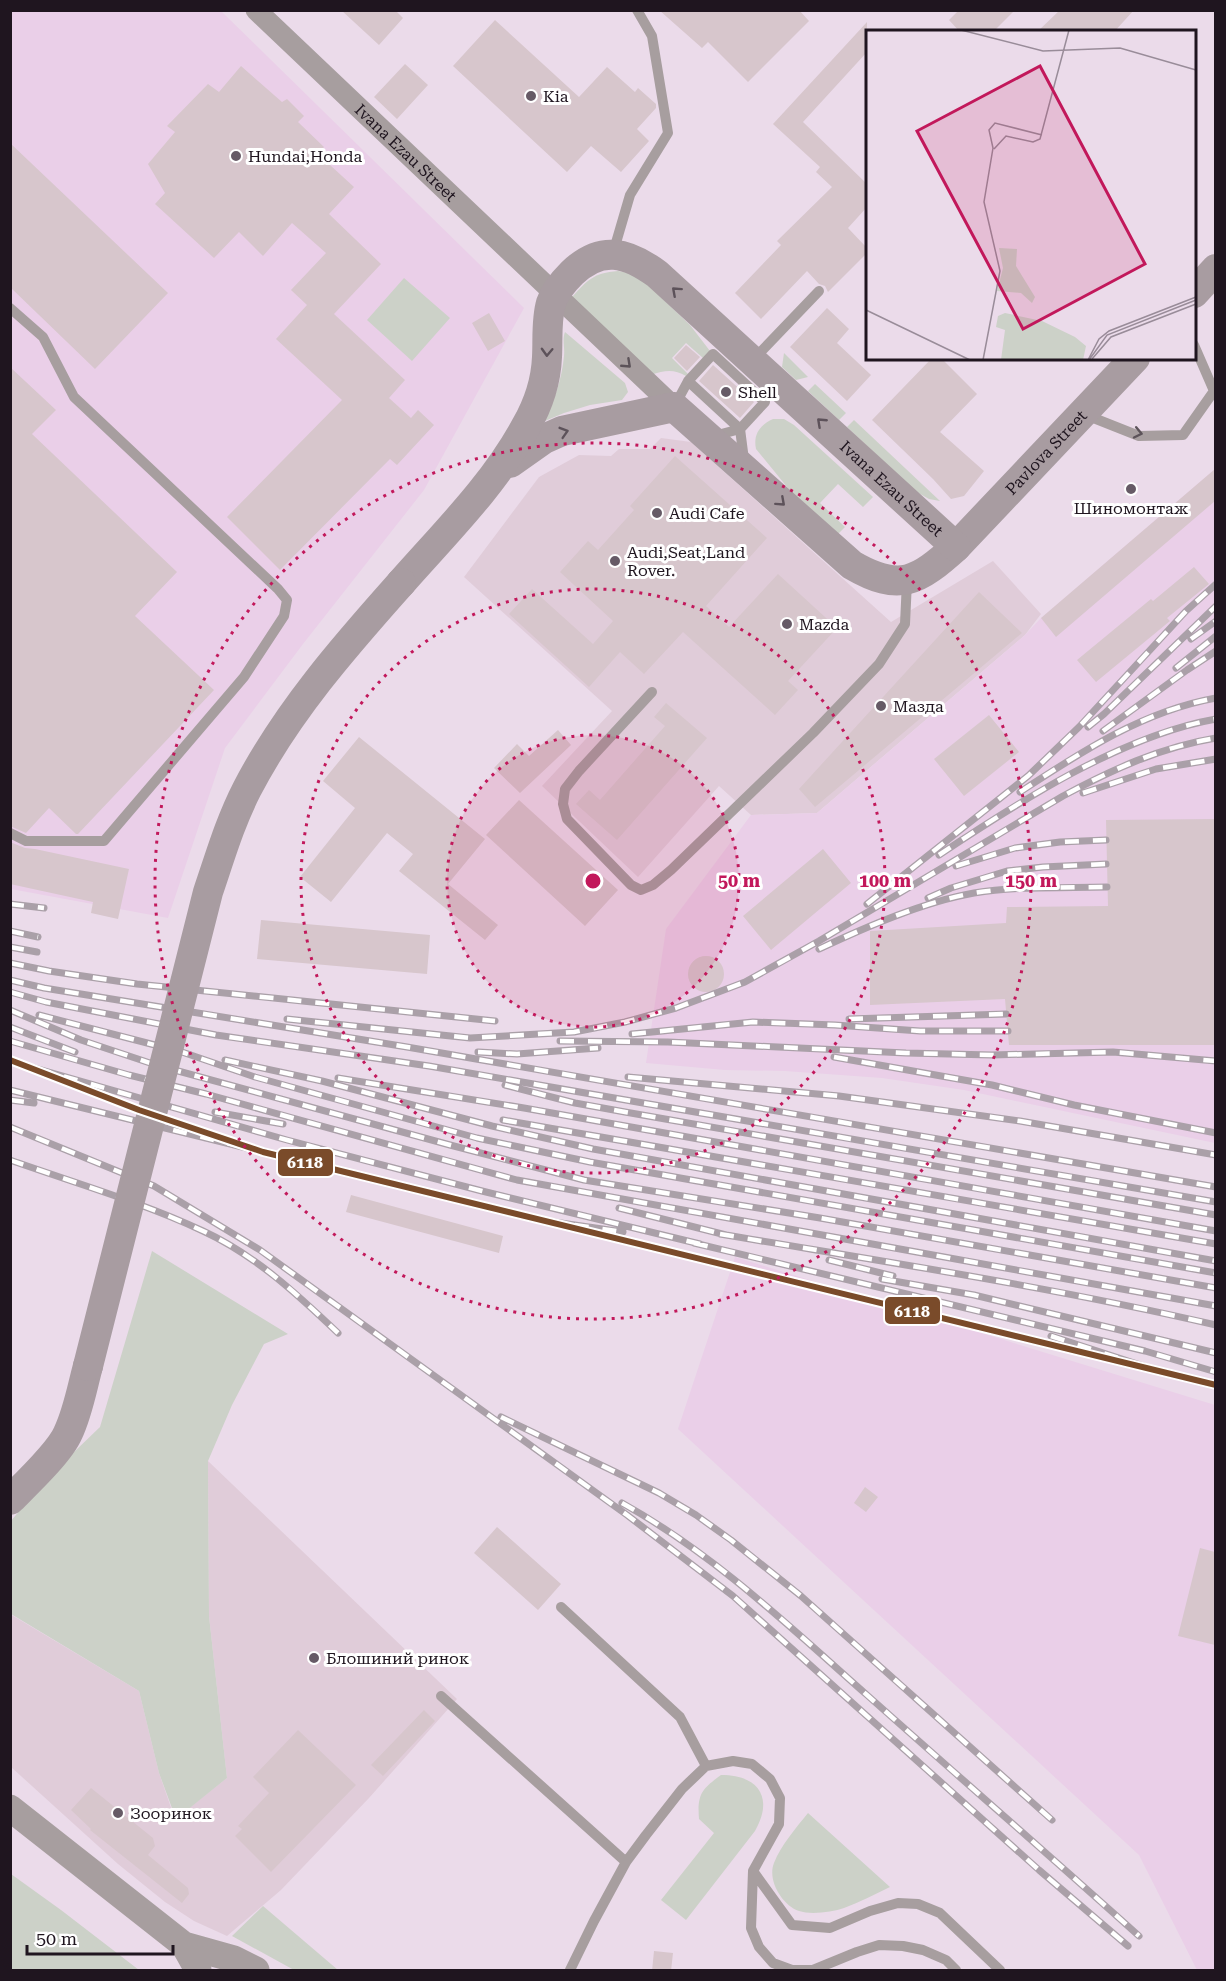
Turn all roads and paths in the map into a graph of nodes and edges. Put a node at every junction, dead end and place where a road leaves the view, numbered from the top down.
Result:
1 (256, 10) edge
2 (637, 10) edge
3 (612, 255) junction
4 (1215, 269) edge
5 (819, 291) dead end
6 (1196, 291) edge
7 (554, 295) junction
8 (10, 308) edge
9 (715, 341) junction
10 (1196, 350) edge
11 (753, 360) junction
12 (1133, 360) edge
13 (688, 381) junction
14 (797, 400) junction
15 (765, 402) junction
16 (674, 407) junction
17 (1083, 414) junction
18 (740, 429) junction
19 (708, 437) junction
20 (745, 469) junction
21 (497, 473) junction
22 (956, 547) junction
23 (907, 580) junction
24 (652, 692) dead end
25 (10, 833) edge
26 (10, 1500) edge
27 (561, 1607) dead end
28 (441, 1696) dead end
29 (706, 1766) junction
30 (10, 1808) edge
31 (626, 1862) junction
32 (753, 1871) junction
33 (184, 1946) junction
34 (813, 1970) edge
35 (198, 1971) edge
36 (256, 1971) edge
37 (570, 1971) edge
38 (956, 1971) edge
39 (1000, 1971) edge

1 - 7 street, Ivana Ezau Street
2 - 3 lane
3 - 7 main road
9 -> 3 main road, Ivana Ezau Street
4 - 6 main road
5 - 11 lane
7 -> 16 street, Ivana Ezau Street
7 -> 21 main road
8 - 25 lane
9 - 11 main road, Ivana Ezau Street
9 - 13 lane
9 - 15 lane
17 -> 10 lane
11 - 14 main road, Ivana Ezau Street
12 - 17 main road, Pavlova Street
13 - 16 lane
13 - 18 lane
14 - 15 lane
22 -> 14 main road, Ivana Ezau Street
15 - 18 lane
16 - 19 main road, Ivana Ezau Street
21 -> 16 main road
17 - 22 main road, Pavlova Street
18 - 19 lane
18 - 20 lane
19 - 20 main road, Ivana Ezau Street
20 -> 23 main road, Ivana Ezau Street
21 - 26 main road, bridge
22 - 23 main road, Ivana Ezau Street
23 - 24 lane
27 - 29 lane
28 - 31 lane
29 - 31 lane
29 - 32 lane
30 - 33 street
31 - 37 lane
32 - 34 lane
32 - 39 lane
33 - 35 street
33 - 36 street
34 - 38 lane

